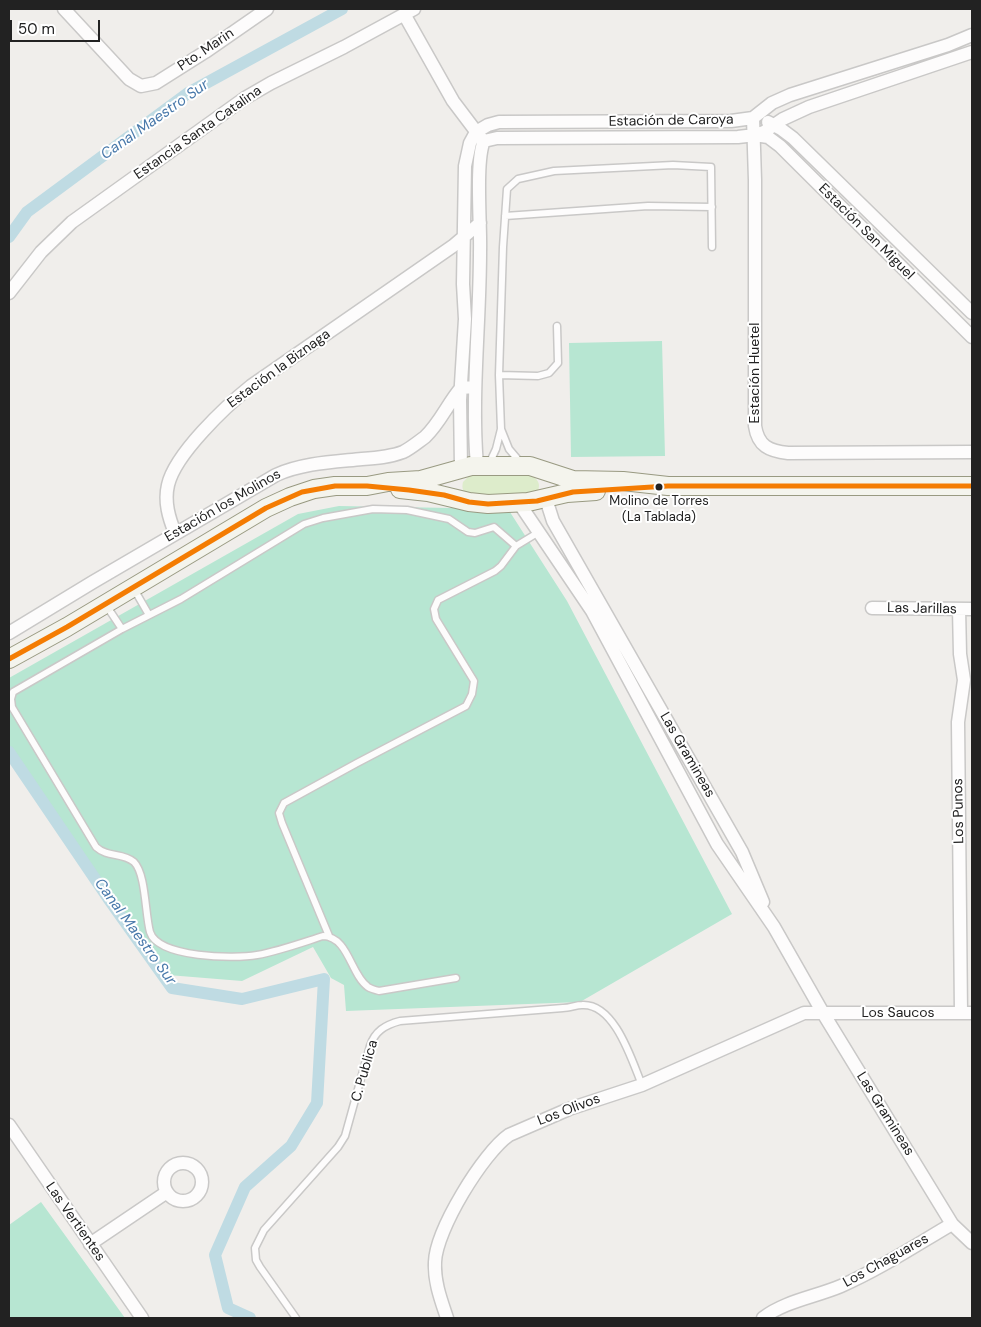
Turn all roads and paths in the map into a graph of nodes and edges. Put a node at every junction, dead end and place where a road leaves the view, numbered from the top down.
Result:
1 (64, 9) edge
2 (267, 9) edge
3 (409, 11) edge
4 (972, 36) edge
5 (972, 52) edge
6 (799, 111) junction
7 (753, 118) junction
8 (775, 125) junction
9 (755, 135) junction
10 (480, 137) junction
11 (799, 143) junction
12 (712, 207) junction
13 (505, 216) junction
14 (480, 222) junction
15 (460, 244) junction
16 (712, 247) dead end
17 (480, 254) junction
18 (941, 284) junction
19 (928, 292) junction
20 (9, 294) edge
21 (972, 311) edge
22 (959, 322) junction
23 (557, 326) dead end
24 (972, 337) edge
25 (499, 375) junction
26 (475, 387) junction
27 (461, 388) junction
28 (501, 429) junction
29 (972, 452) edge
30 (529, 466) junction
31 (475, 467) junction
32 (367, 486) junction
33 (668, 486) junction
34 (972, 486) edge
35 (546, 499) junction
36 (469, 502) junction
37 (519, 503) junction
38 (539, 532) junction
39 (176, 533) junction
40 (516, 546) junction
41 (192, 551) junction
42 (134, 588) junction
43 (586, 591) junction
44 (106, 604) junction
45 (872, 608) dead end
46 (959, 609) junction
47 (972, 609) edge
48 (149, 615) junction
49 (122, 629) junction
50 (9, 633) edge
51 (15, 655) edge
52 (959, 812) junction
53 (972, 812) edge
54 (774, 927) junction
55 (329, 936) junction
56 (456, 978) dead end
57 (823, 1013) junction
58 (967, 1013) edge
59 (642, 1085) junction
60 (9, 1125) edge
61 (167, 1192) dead end
62 (952, 1224) junction
63 (972, 1243) edge
64 (90, 1244) junction
65 (142, 1318) edge
66 (296, 1318) edge
67 (447, 1318) edge
68 (763, 1318) edge

1 - 2 street, Pto. Marin
3 - 10 street
3 - 20 street, Estancia Santa Catalina
4 - 7 street, Estación de Caroya
5 - 6 street, Estación de Caroya
6 - 8 street, Estación de Caroya
6 - 11 street
7 - 8 street, Estación San Miguel
7 - 9 street, Estación Huetel
7 - 10 street, Estación de Caroya
8 - 9 street, Estación de Caroya
8 - 11 street, Estación San Miguel
9 - 10 street, Estación de Caroya
9 - 19 street, Estación San Miguel
9 - 29 street, Estación Huetel
10 - 14 street
10 - 15 street
11 - 18 street, Estación San Miguel
12 - 13 lane
12 - 13 lane
12 - 16 lane
13 - 25 lane
14 - 15 street, Estación la Biznaga
14 - 17 street
15 - 17 street
15 - 27 street
15 - 39 street, Estación la Biznaga
17 - 26 street
18 - 19 street
18 - 21 street, Estación San Miguel
19 - 22 street, Estación San Miguel
21 - 22 street
22 - 24 street, Estación San Miguel
23 - 25 lane
25 - 28 lane
26 - 27 street
26 - 31 street
27 - 31 street
27 - 39 street, Estación los Molinos
28 - 30 lane
28 - 31 lane
30 - 31 main road
30 - 33 main road
30 - 35 main road
31 - 32 main road
31 - 36 main road
32 - 36 main road
32 - 41 main road
33 - 34 main road
33 - 35 main road
35 - 37 main road
35 - 43 street
36 - 37 main road
37 - 38 street
38 - 40 lane
38 - 43 street
39 - 50 street, Estación los Molinos
40 - 48 lane
40 - 55 lane
41 - 42 main road
41 - 51 main road
42 - 44 main road
42 - 48 lane
43 - 54 street, Las Gramineas
43 - 54 street, Las Gramineas
44 - 49 lane
44 - 51 main road
45 - 46 street, Las Jarillas
46 - 47 street, Las Jarillas
46 - 52 street, Los Punos
48 - 49 lane
49 - 55 lane
52 - 53 street
52 - 58 street, Los Punos
54 - 57 street, Las Gramineas
55 - 56 lane
57 - 58 street, Los Saucos
57 - 59 street, Los Olivos
57 - 62 street, Las Gramineas
59 - 66 lane, C. Publica
59 - 67 street, Los Olivos
60 - 64 street, Las Vertientes
61 - 64 street
62 - 63 street, Las Gramineas
62 - 68 street, Los Chaguares
64 - 65 street, Las Vertientes

